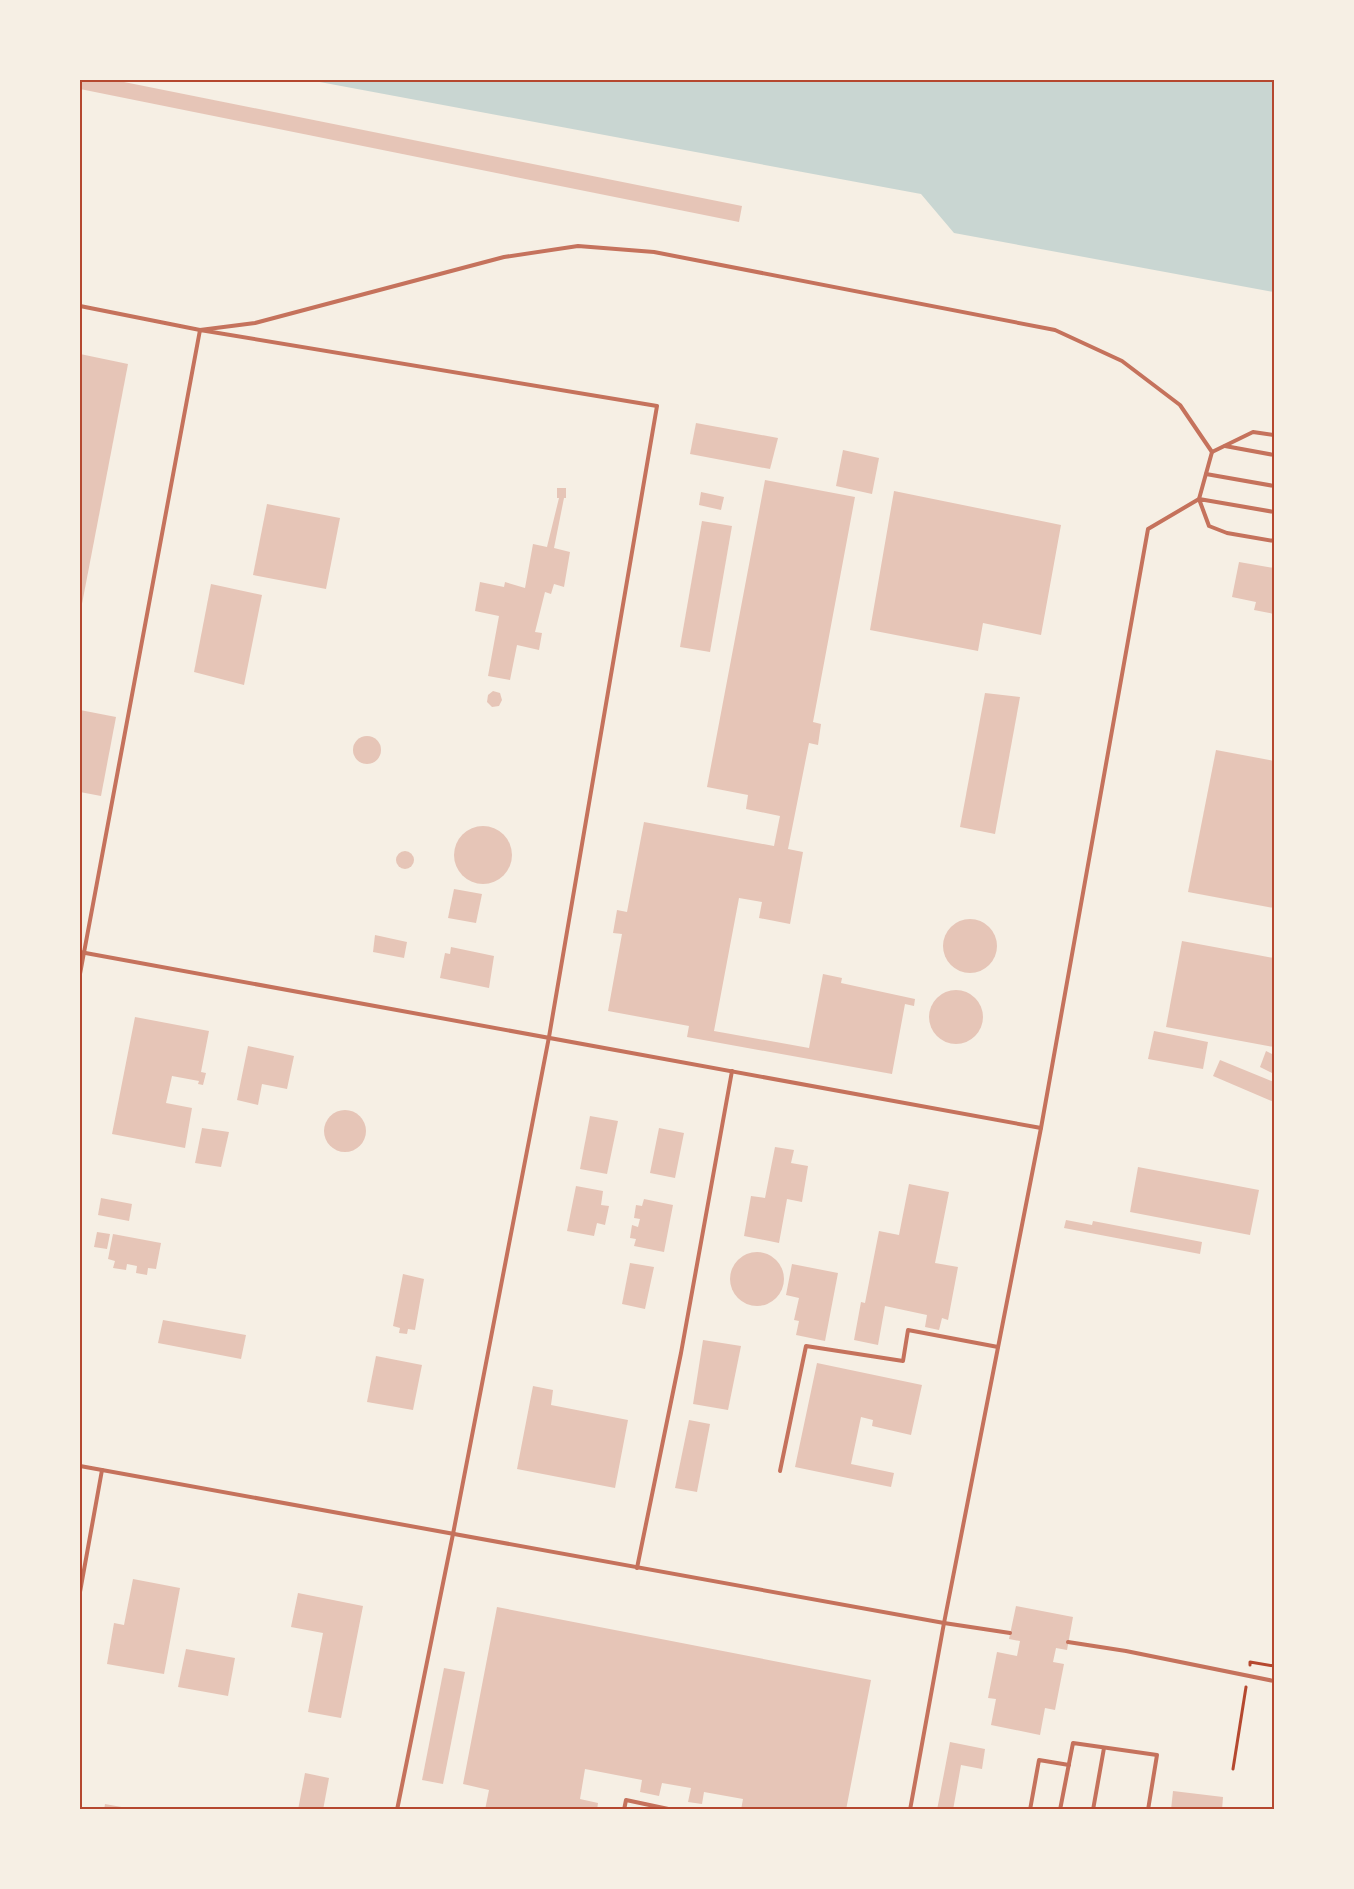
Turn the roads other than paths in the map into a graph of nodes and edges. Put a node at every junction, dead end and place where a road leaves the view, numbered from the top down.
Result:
1 (80, 306) edge
2 (200, 330) junction
3 (1275, 435) edge
4 (1225, 446) junction
5 (1212, 452) junction
6 (1275, 455) edge
7 (1206, 474) junction
8 (1275, 486) edge
9 (1199, 499) junction
10 (1275, 512) edge
11 (1275, 541) edge
12 (81, 952) edge
13 (80, 974) edge
14 (549, 1037) junction
15 (732, 1071) junction
16 (1041, 1128) junction
17 (998, 1347) junction
18 (80, 1466) edge
19 (102, 1470) junction
20 (780, 1471) dead end
21 (453, 1534) junction
22 (637, 1568) junction
23 (80, 1592) edge
24 (944, 1623) junction
25 (1010, 1633) dead end
26 (1068, 1642) dead end
27 (1275, 1681) edge
28 (1104, 1748) junction
29 (1069, 1765) junction
30 (397, 1809) edge
31 (624, 1809) edge
32 (673, 1809) edge
33 (910, 1809) edge
34 (1029, 1809) edge
35 (1060, 1809) edge
36 (1093, 1809) edge
37 (1148, 1809) edge

1 - 2 lane
2 - 5 lane
2 - 12 lane
2 - 14 lane
3 - 4 lane
4 - 5 lane
4 - 6 lane
5 - 7 lane
7 - 8 lane
7 - 9 lane
9 - 10 lane
9 - 11 lane
9 - 16 lane
12 - 13 lane
12 - 14 lane
14 - 15 lane
14 - 21 lane
15 - 16 lane
15 - 22 lane
16 - 17 lane
17 - 20 lane
17 - 24 lane
18 - 19 lane
19 - 21 lane
19 - 23 lane
21 - 22 lane
21 - 30 lane
22 - 24 lane
24 - 25 lane
24 - 33 lane
26 - 27 lane
28 - 29 lane
28 - 36 lane
28 - 37 lane
29 - 34 lane
29 - 35 lane
31 - 32 lane

